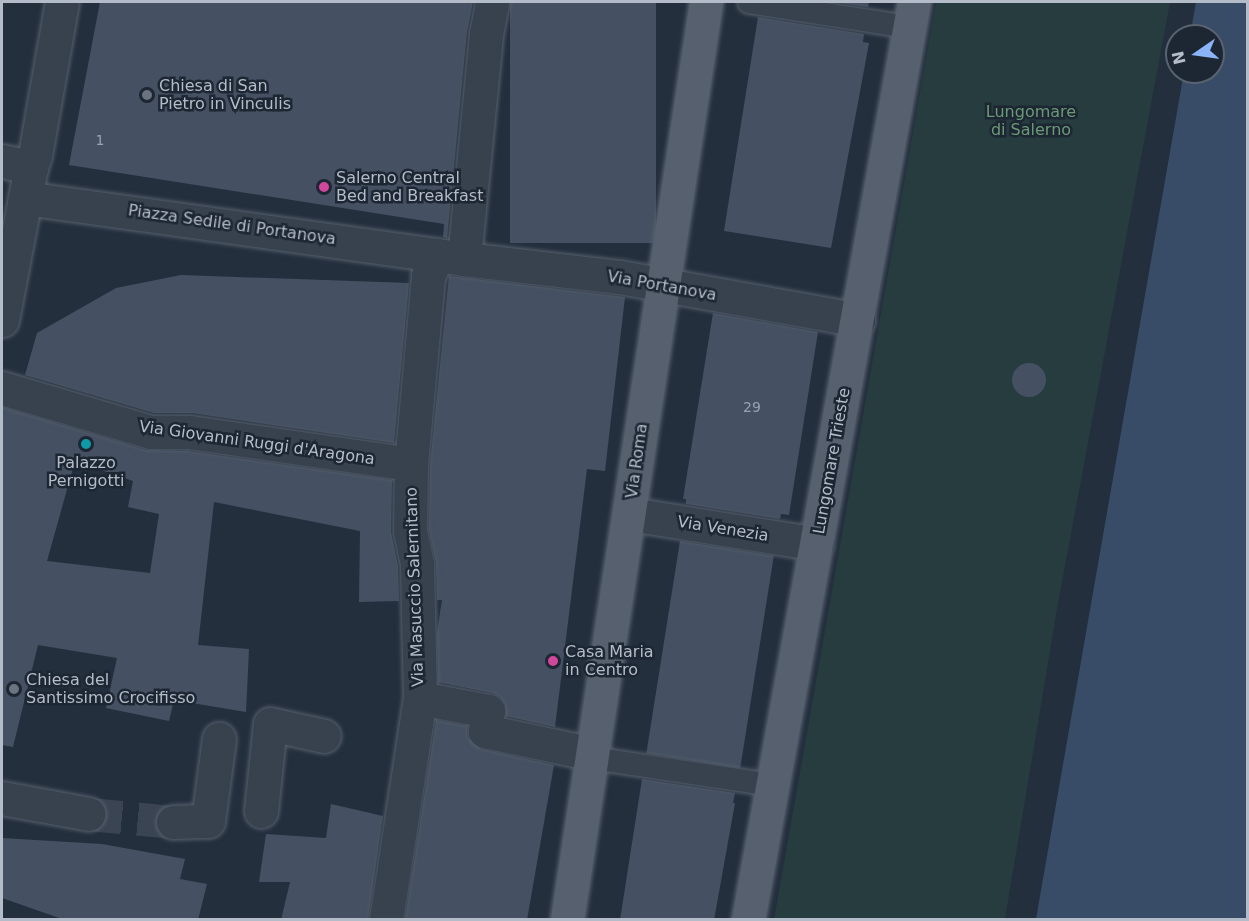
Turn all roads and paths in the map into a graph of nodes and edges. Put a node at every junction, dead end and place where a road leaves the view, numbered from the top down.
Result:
1 (62, 2) edge
2 (492, 2) edge
3 (706, 2) edge
4 (749, 2) edge
5 (911, 14) edge
6 (23, 170) edge
7 (451, 257) junction
8 (663, 286) junction
9 (2, 320) edge
10 (858, 320) junction
11 (2, 388) edge
12 (411, 464) junction
13 (630, 514) junction
14 (816, 544) junction
15 (420, 698) junction
16 (324, 736) dead end
17 (219, 738) dead end
18 (592, 756) junction
19 (772, 786) junction
20 (2, 798) edge
21 (261, 811) dead end
22 (89, 814) tunnel mouth
23 (173, 822) tunnel mouth
24 (386, 920) edge
25 (567, 920) edge
26 (748, 920) edge

1 - 6 street
2 - 7 street
3 - 8 main road, Via Roma
4 - 5 lane
5 - 10 main road, Lungomare Trieste
6 - 7 street, Piazza Sedile di Portanova
6 - 9 street
7 - 8 street, Via Portanova
7 - 12 street, Via Masuccio Salernitano
8 - 10 street, Via Portanova
8 - 13 main road, Via Roma
10 - 14 main road, Lungomare Trieste
11 - 12 street, Via Giovanni Ruggi d'Aragona
12 - 15 street, Via Masuccio Salernitano
13 - 14 street, Via Venezia
13 - 18 main road, Via Roma
14 - 19 main road, Lungomare Trieste
15 - 18 street
15 - 24 street, Via Masuccio Salernitano
16 - 21 street
17 - 23 street
18 - 19 lane
18 - 25 main road, Via Roma
19 - 26 main road, Lungomare Trieste
20 - 22 street

